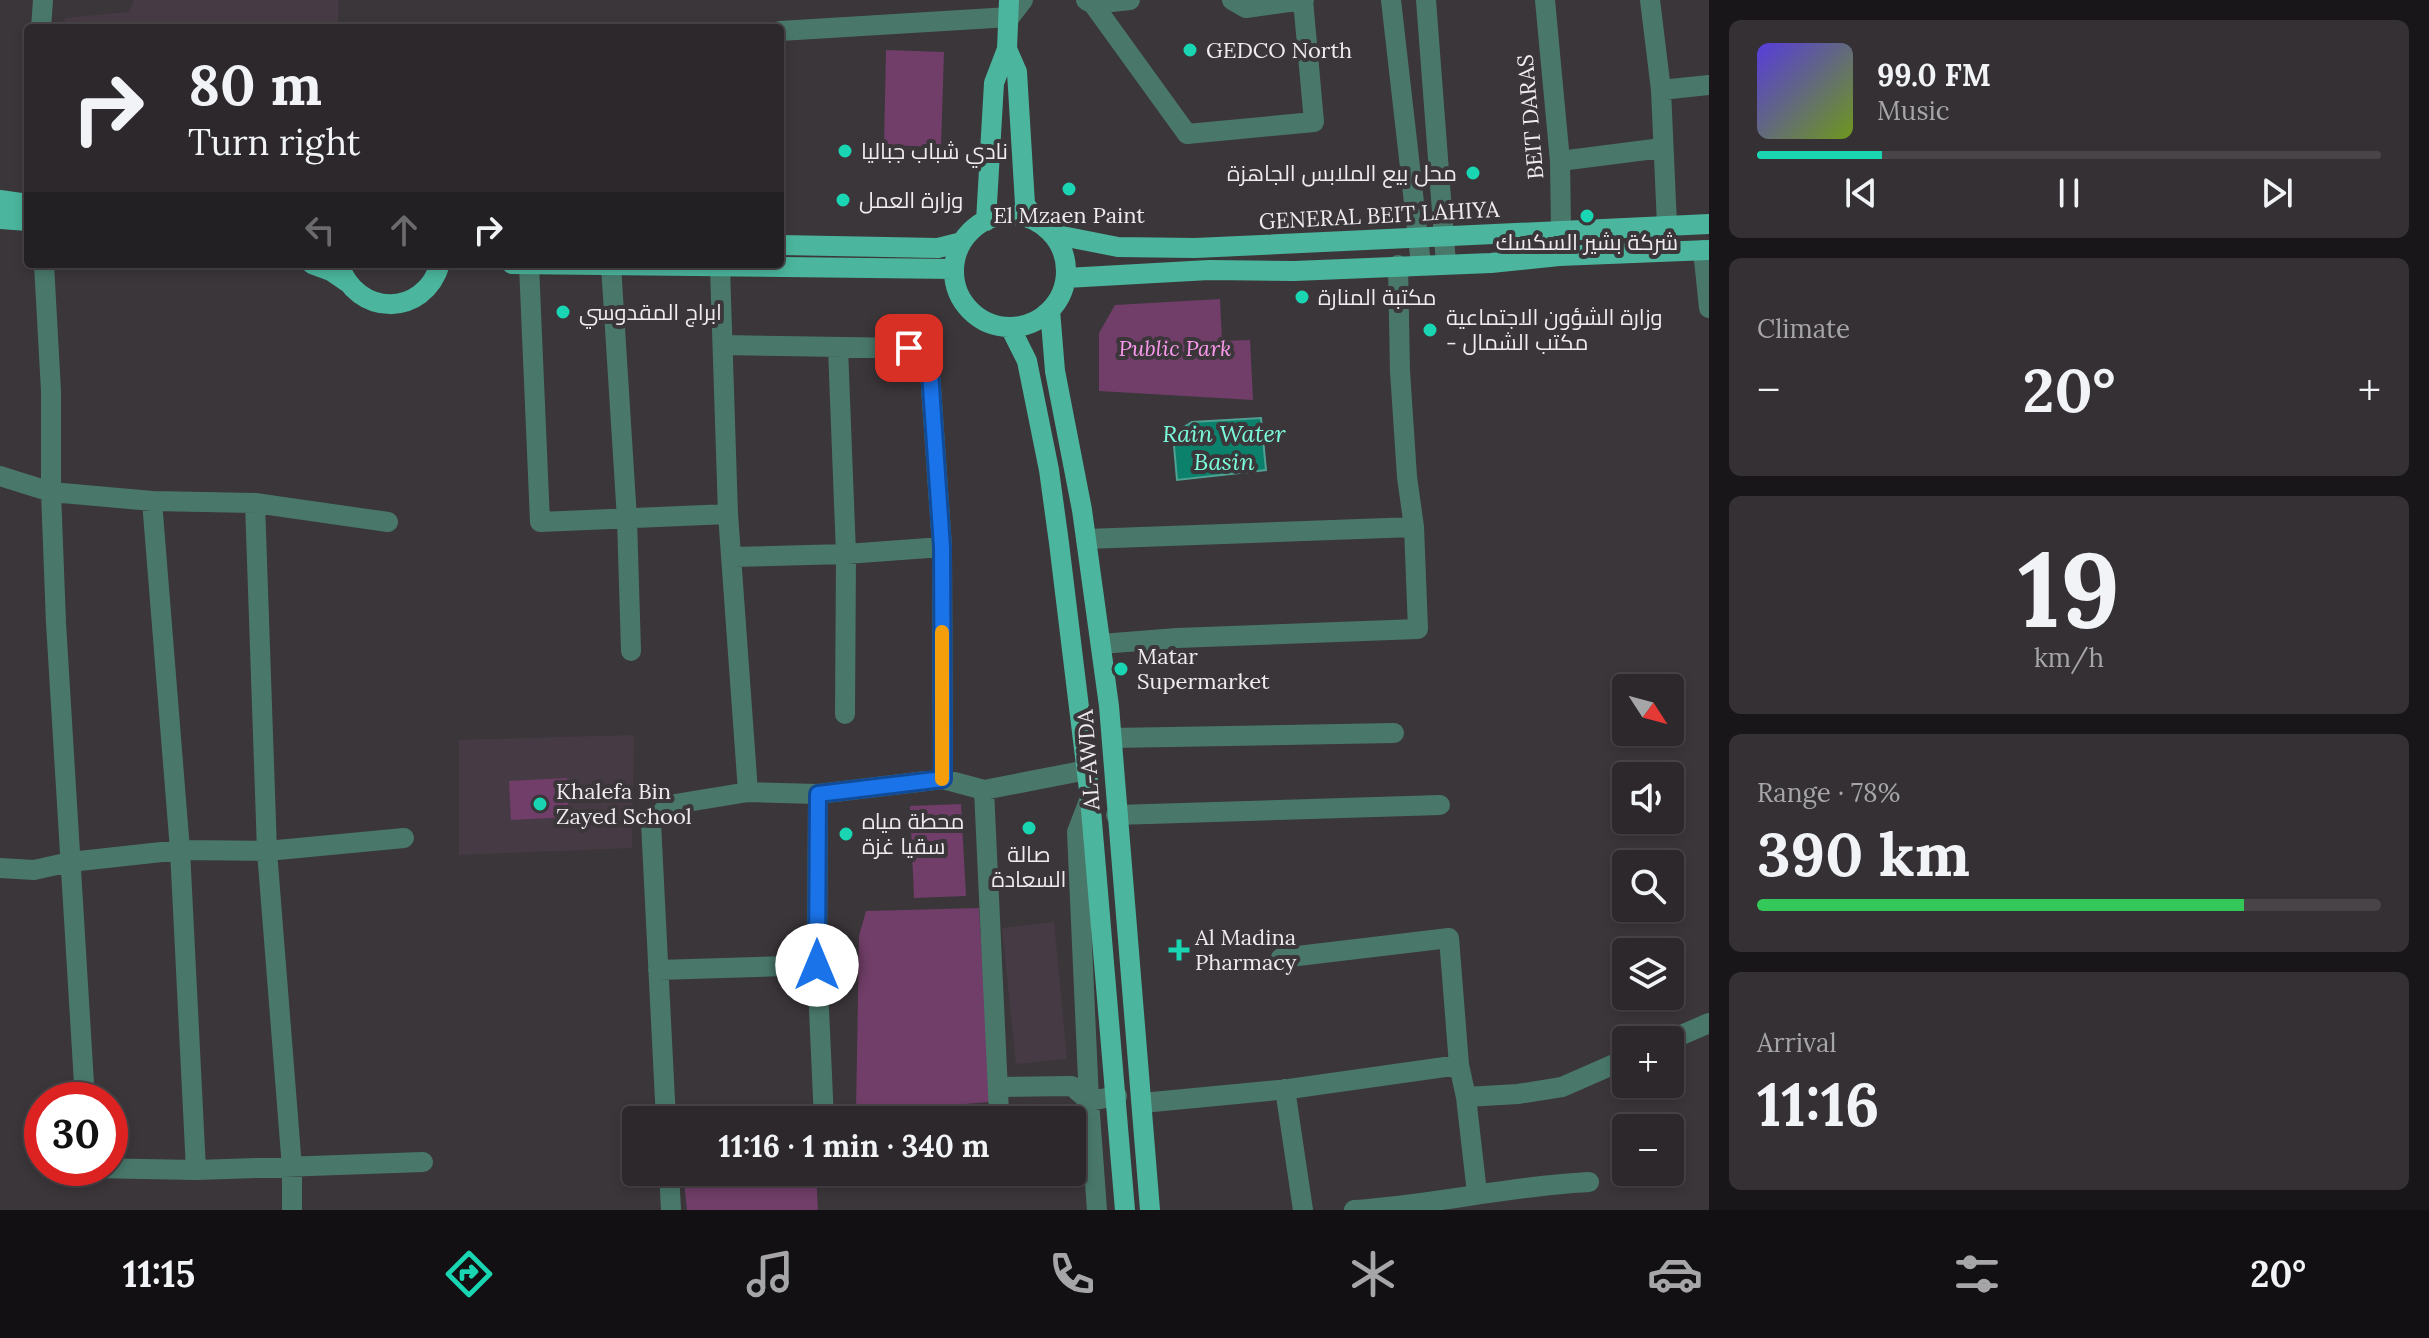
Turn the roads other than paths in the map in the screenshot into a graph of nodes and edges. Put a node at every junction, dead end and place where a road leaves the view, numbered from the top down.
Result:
1 (43, 0) edge
2 (1023, 0) edge
3 (1130, 0) edge
4 (1232, 0) edge
5 (1304, 0) edge
6 (1391, 0) edge
7 (1426, 0) edge
8 (1545, 0) edge
9 (1650, 0) edge
10 (1090, 2) edge
11 (1009, 8) edge
12 (41, 24) edge
13 (784, 31) edge
14 (1007, 49) junction
15 (1709, 85) edge
16 (1661, 90) junction
17 (1662, 148) junction
18 (1560, 161) junction
19 (0, 200) edge
20 (24, 203) edge
21 (24, 206) edge
22 (0, 219) edge
23 (986, 221) junction
24 (1709, 224) edge
25 (1667, 225) junction
26 (1045, 228) junction
27 (1561, 229) junction
28 (1444, 236) junction
29 (1419, 239) junction
30 (962, 242) junction
31 (784, 245) edge
32 (1706, 250) edge
33 (1421, 264) junction
34 (1446, 264) junction
35 (1398, 265) junction
36 (44, 268) edge
37 (323, 268) edge
38 (439, 268) edge
39 (529, 268) edge
40 (611, 268) edge
41 (720, 268) joint
42 (954, 269) junction
43 (343, 273) edge
44 (1066, 278) junction
45 (1709, 308) edge
46 (1050, 310) junction
47 (1010, 327) junction
48 (723, 345) junction
49 (838, 348) junction
50 (0, 476) edge
51 (51, 492) junction
52 (152, 501) junction
53 (255, 503) junction
54 (728, 514) junction
55 (627, 519) junction
56 (388, 522) dead end
57 (1414, 527) junction
58 (1086, 539) junction
59 (942, 547) junction
60 (846, 554) junction
61 (731, 557) junction
62 (1101, 644) junction
63 (631, 651) dead end
64 (845, 714) dead end
65 (1394, 733) dead end
66 (1112, 738) junction
67 (1087, 770) junction
68 (943, 779) junction
69 (984, 790) junction
70 (748, 792) junction
71 (818, 794) junction
72 (1090, 798) junction
73 (1440, 805) dead end
74 (1116, 815) junction
75 (404, 838) dead end
76 (180, 850) junction
77 (267, 851) junction
78 (70, 862) junction
79 (0, 868) edge
80 (1281, 958) dead end
81 (817, 965) junction
82 (658, 970) junction
83 (1709, 1023) edge
84 (1684, 1034) edge
85 (1459, 1065) junction
86 (1612, 1065) edge
87 (84, 1082) edge
88 (999, 1087) junction
89 (1285, 1089) junction
90 (1117, 1096) junction
91 (1466, 1097) junction
92 (1089, 1101) junction
93 (1142, 1103) junction
94 (665, 1106) edge
95 (823, 1106) edge
96 (999, 1106) edge
97 (423, 1162) dead end
98 (292, 1168) junction
99 (128, 1169) edge
100 (196, 1170) junction
101 (1589, 1182) dead end
102 (670, 1186) edge
103 (1477, 1193) junction
104 (292, 1210) edge
105 (671, 1210) edge
106 (1097, 1210) edge
107 (1125, 1210) edge
108 (1150, 1210) edge
109 (1303, 1210) edge
110 (1354, 1210) edge

1 - 12 street
2 - 11 street
3 - 10 street
4 - 5 street
5 - 10 street
6 - 29 street
7 - 28 street
8 - 18 street, BEIT DARAS
9 - 16 street
11 - 13 street
11 - 14 main road
14 - 23 main road
14 - 26 main road
15 - 16 street
16 - 17 street
17 - 18 street
17 - 25 street
18 - 27 street, BEIT DARAS
19 - 20 main road
21 - 22 main road
23 - 26 main road
23 - 30 main road
24 - 25 main road, GENERAL BEIT LAHIYA
25 - 27 main road, GENERAL BEIT LAHIYA
26 - 29 main road, GENERAL BEIT LAHIYA
26 - 44 main road
27 - 28 main road, GENERAL BEIT LAHIYA
28 - 29 main road, GENERAL BEIT LAHIYA
28 - 34 street
29 - 33 street
30 - 31 main road
30 - 42 main road
32 - 34 main road
32 - 45 street
33 - 34 main road
33 - 35 main road
35 - 44 main road
35 - 57 street
36 - 51 street
37 - 43 main road
38 - 43 main road
39 - 55 street
40 - 55 street
41 - 42 main road
41 - 48 street
42 - 47 main road
44 - 46 main road
46 - 47 main road
46 - 58 main road, AL-AWDA
47 - 67 main road, AL-AWDA
48 - 49 street
48 - 54 street
49 - 59 street
49 - 60 street
50 - 51 street
51 - 52 street
51 - 78 street
52 - 53 street
52 - 76 street
53 - 56 street
53 - 77 street
54 - 55 street
54 - 61 street
55 - 63 street
57 - 58 street
57 - 62 street
58 - 62 main road, AL-AWDA
59 - 60 street
59 - 68 street
60 - 61 street
60 - 64 street
61 - 70 street
62 - 66 main road, AL-AWDA
65 - 66 street
66 - 74 main road, AL-AWDA
67 - 69 street
67 - 72 main road, AL-AWDA
68 - 69 street
68 - 71 street
69 - 88 street
70 - 71 street
70 - 82 street
71 - 81 street
72 - 90 main road, AL-AWDA
72 - 92 street
73 - 74 street
74 - 93 main road, AL-AWDA
75 - 77 street
76 - 77 street
76 - 78 street
76 - 100 street
77 - 98 street
78 - 79 street
78 - 87 street
80 - 85 street
81 - 82 street
81 - 95 street
82 - 94 street
83 - 84 street
85 - 89 street
85 - 91 street
86 - 91 street
88 - 92 street
88 - 96 street
89 - 93 street
89 - 109 street
90 - 92 street
90 - 107 main road, AL-AWDA
91 - 103 street
92 - 106 street
93 - 108 main road, AL-AWDA
97 - 98 street
98 - 100 street
98 - 104 street
99 - 100 street
101 - 103 street
102 - 105 street
103 - 110 street

